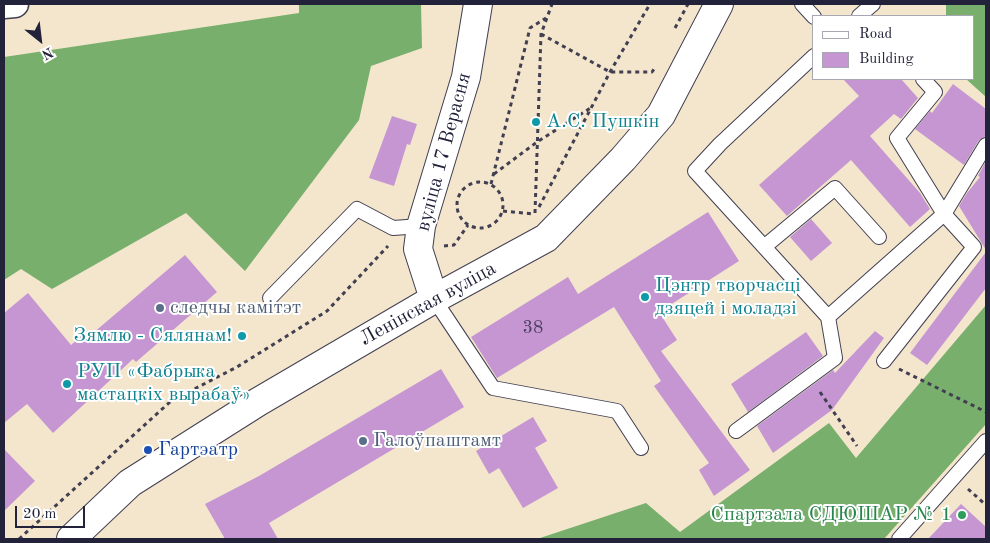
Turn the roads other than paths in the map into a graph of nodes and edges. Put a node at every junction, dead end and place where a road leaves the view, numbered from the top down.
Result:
1 (15, 4) edge
2 (478, 4) edge
3 (718, 4) edge
4 (802, 4) edge
5 (4, 5) edge
6 (812, 15) edge
7 (812, 58) edge
8 (924, 80) edge
9 (986, 145) edge
10 (944, 214) junction
11 (879, 237) dead end
12 (420, 238) junction
13 (764, 247) junction
14 (270, 298) dead end
15 (434, 299) junction
16 (828, 317) junction
17 (884, 361) road end
18 (736, 431) dead end
19 (986, 441) edge
20 (641, 448) dead end
21 (72, 539) edge
22 (899, 539) edge

1 - 5 street
2 - 12 main road, вуліца 17 Верасня
3 - 15 main road, Ленінская вуліца
4 - 6 lane
7 - 13 lane
8 - 10 lane
9 - 10 lane
10 - 16 lane
10 - 17 lane
11 - 13 lane
12 - 14 lane
12 - 15 main road, вуліца 17 Верасня
13 - 16 lane
15 - 20 lane
15 - 21 main road, Ленінская вуліца
16 - 18 lane
19 - 22 lane

